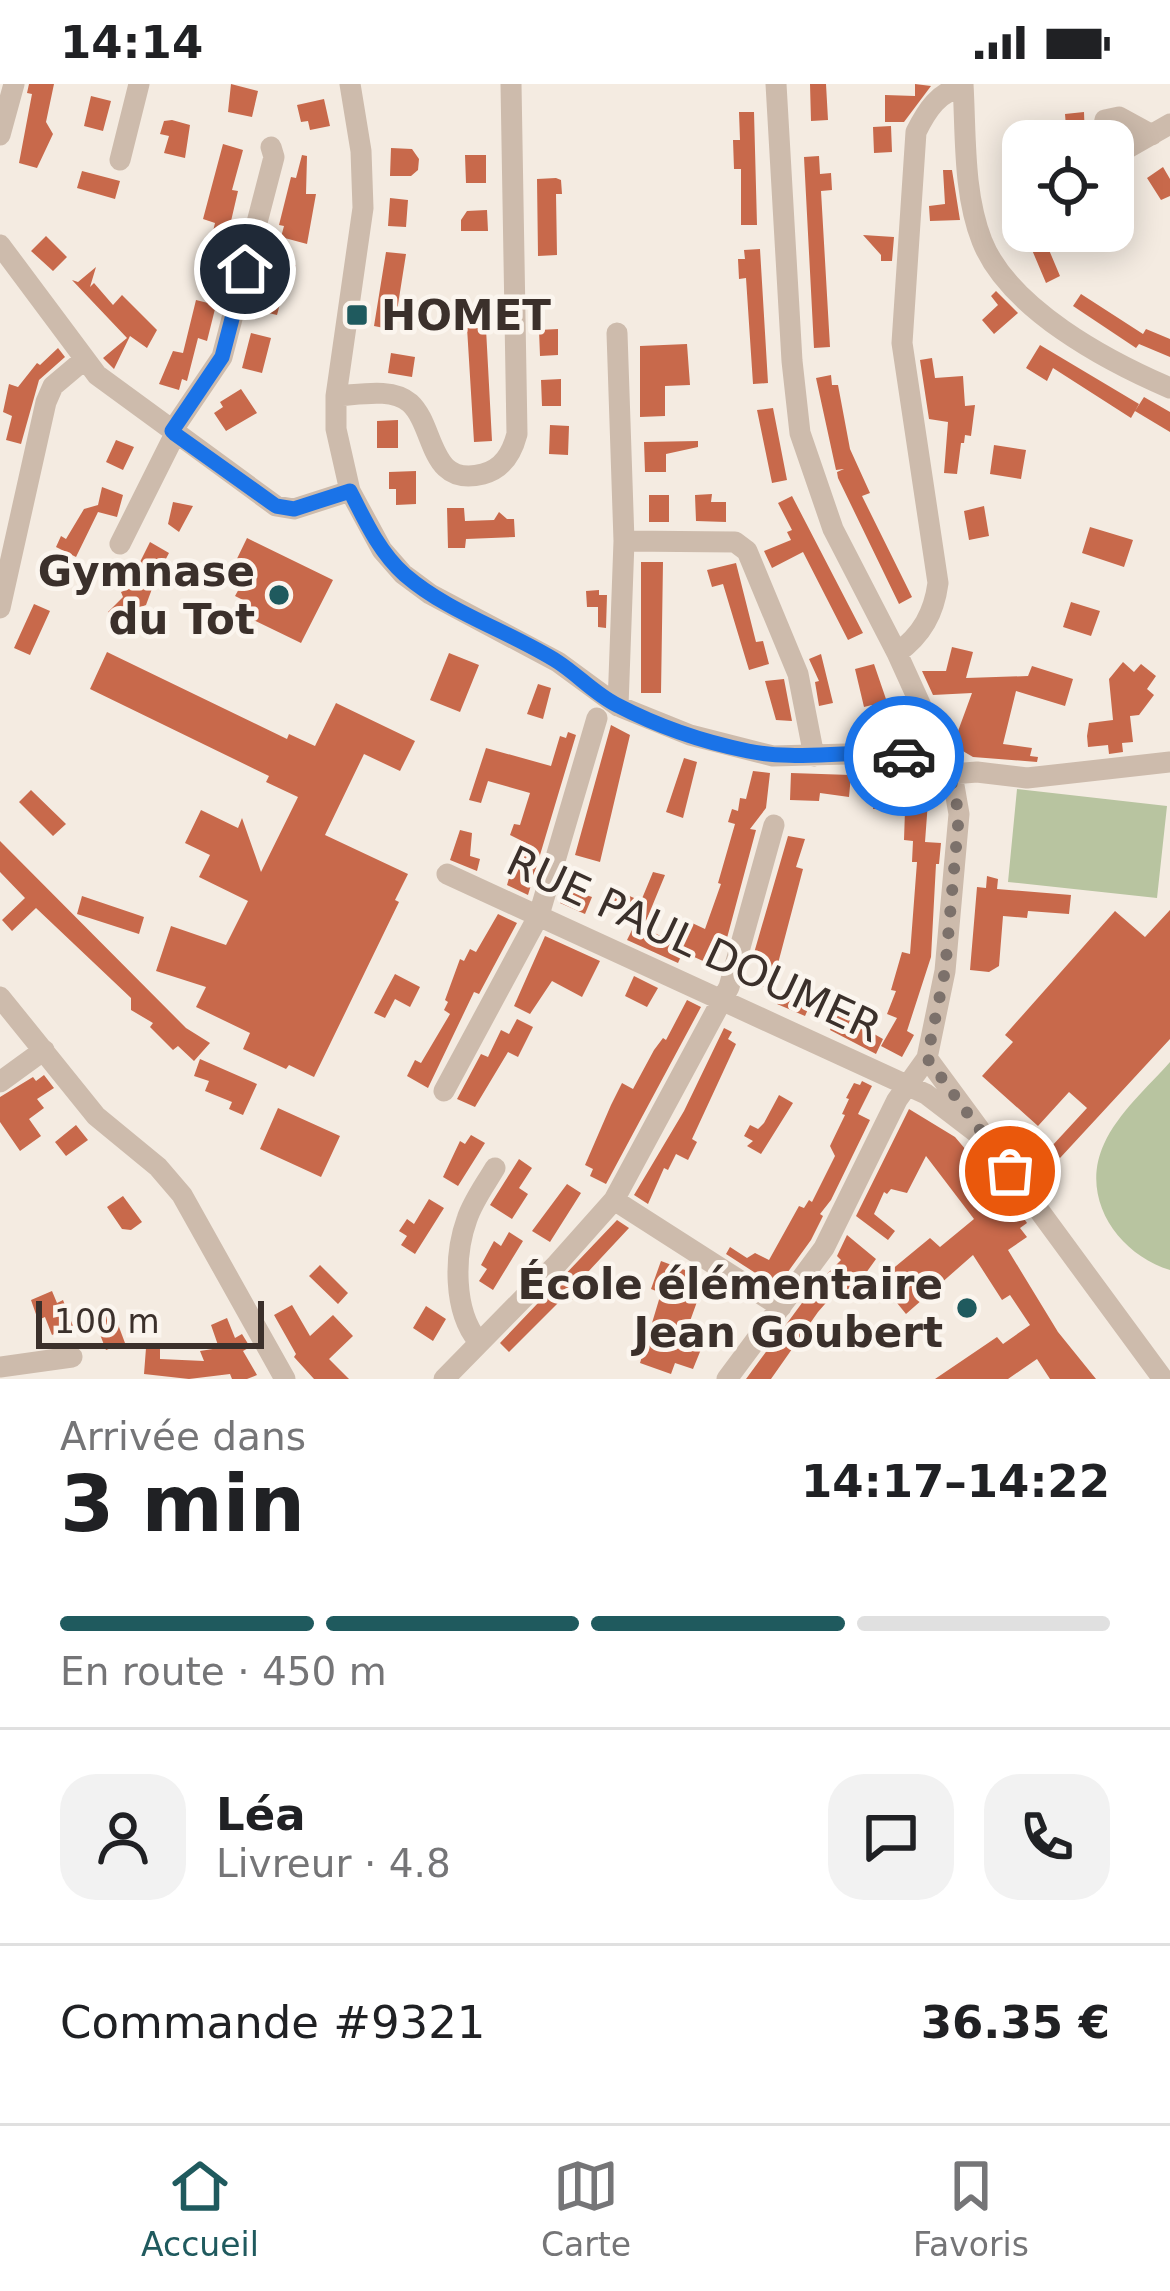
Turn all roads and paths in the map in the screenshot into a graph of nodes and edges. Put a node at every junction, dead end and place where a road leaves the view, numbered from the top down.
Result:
1 (14, 84) edge
2 (139, 84) edge
3 (350, 84) edge
4 (511, 84) edge
5 (776, 84) edge
6 (963, 85) edge
7 (0, 135) edge
8 (271, 147) dead end
9 (120, 160) dead end
10 (0, 245) edge
11 (617, 333) dead end
12 (85, 359) junction
13 (1170, 388) edge
14 (336, 396) junction
15 (174, 432) junction
16 (350, 491) junction
17 (624, 541) junction
18 (120, 544) dead end
19 (0, 608) edge
20 (897, 653) junction
21 (618, 706) junction
22 (597, 718) dead end
23 (814, 756) junction
24 (1170, 762) edge
25 (950, 768) junction
26 (774, 825) dead end
27 (447, 874) dead end
28 (539, 915) junction
29 (0, 997) edge
30 (723, 998) junction
31 (44, 1050) junction
32 (927, 1058) junction
33 (0, 1082) edge
34 (907, 1087) junction
35 (444, 1091) dead end
36 (990, 1143) junction
37 (495, 1168) dead end
38 (614, 1200) junction
39 (782, 1307) junction
40 (478, 1341) junction
41 (72, 1357) dead end
42 (0, 1367) edge
43 (285, 1379) edge
44 (444, 1379) edge
45 (727, 1379) edge
46 (1163, 1379) edge

1 - 7 street
2 - 9 street
3 - 14 street
4 - 14 street
5 - 20 street
6 - 13 street
6 - 20 street
8 - 15 street
10 - 12 street
11 - 17 street
12 - 15 street
12 - 19 street
14 - 16 street
15 - 16 street
15 - 18 street
16 - 21 street
17 - 21 street
17 - 23 street
20 - 25 street
21 - 23 street
22 - 28 street
23 - 25 street
24 - 25 street
25 - 32 street
26 - 30 street
27 - 28 street, RUE PAUL DOUMER
28 - 30 street, RUE PAUL DOUMER
28 - 35 street
29 - 31 street
30 - 34 street, RUE PAUL DOUMER
30 - 38 street
31 - 33 street
31 - 43 street
32 - 34 street
32 - 36 street
34 - 36 street, RUE PAUL DOUMER
34 - 39 street
36 - 46 street
37 - 40 street
38 - 39 street
38 - 40 street
39 - 45 street
40 - 44 street
41 - 42 street

